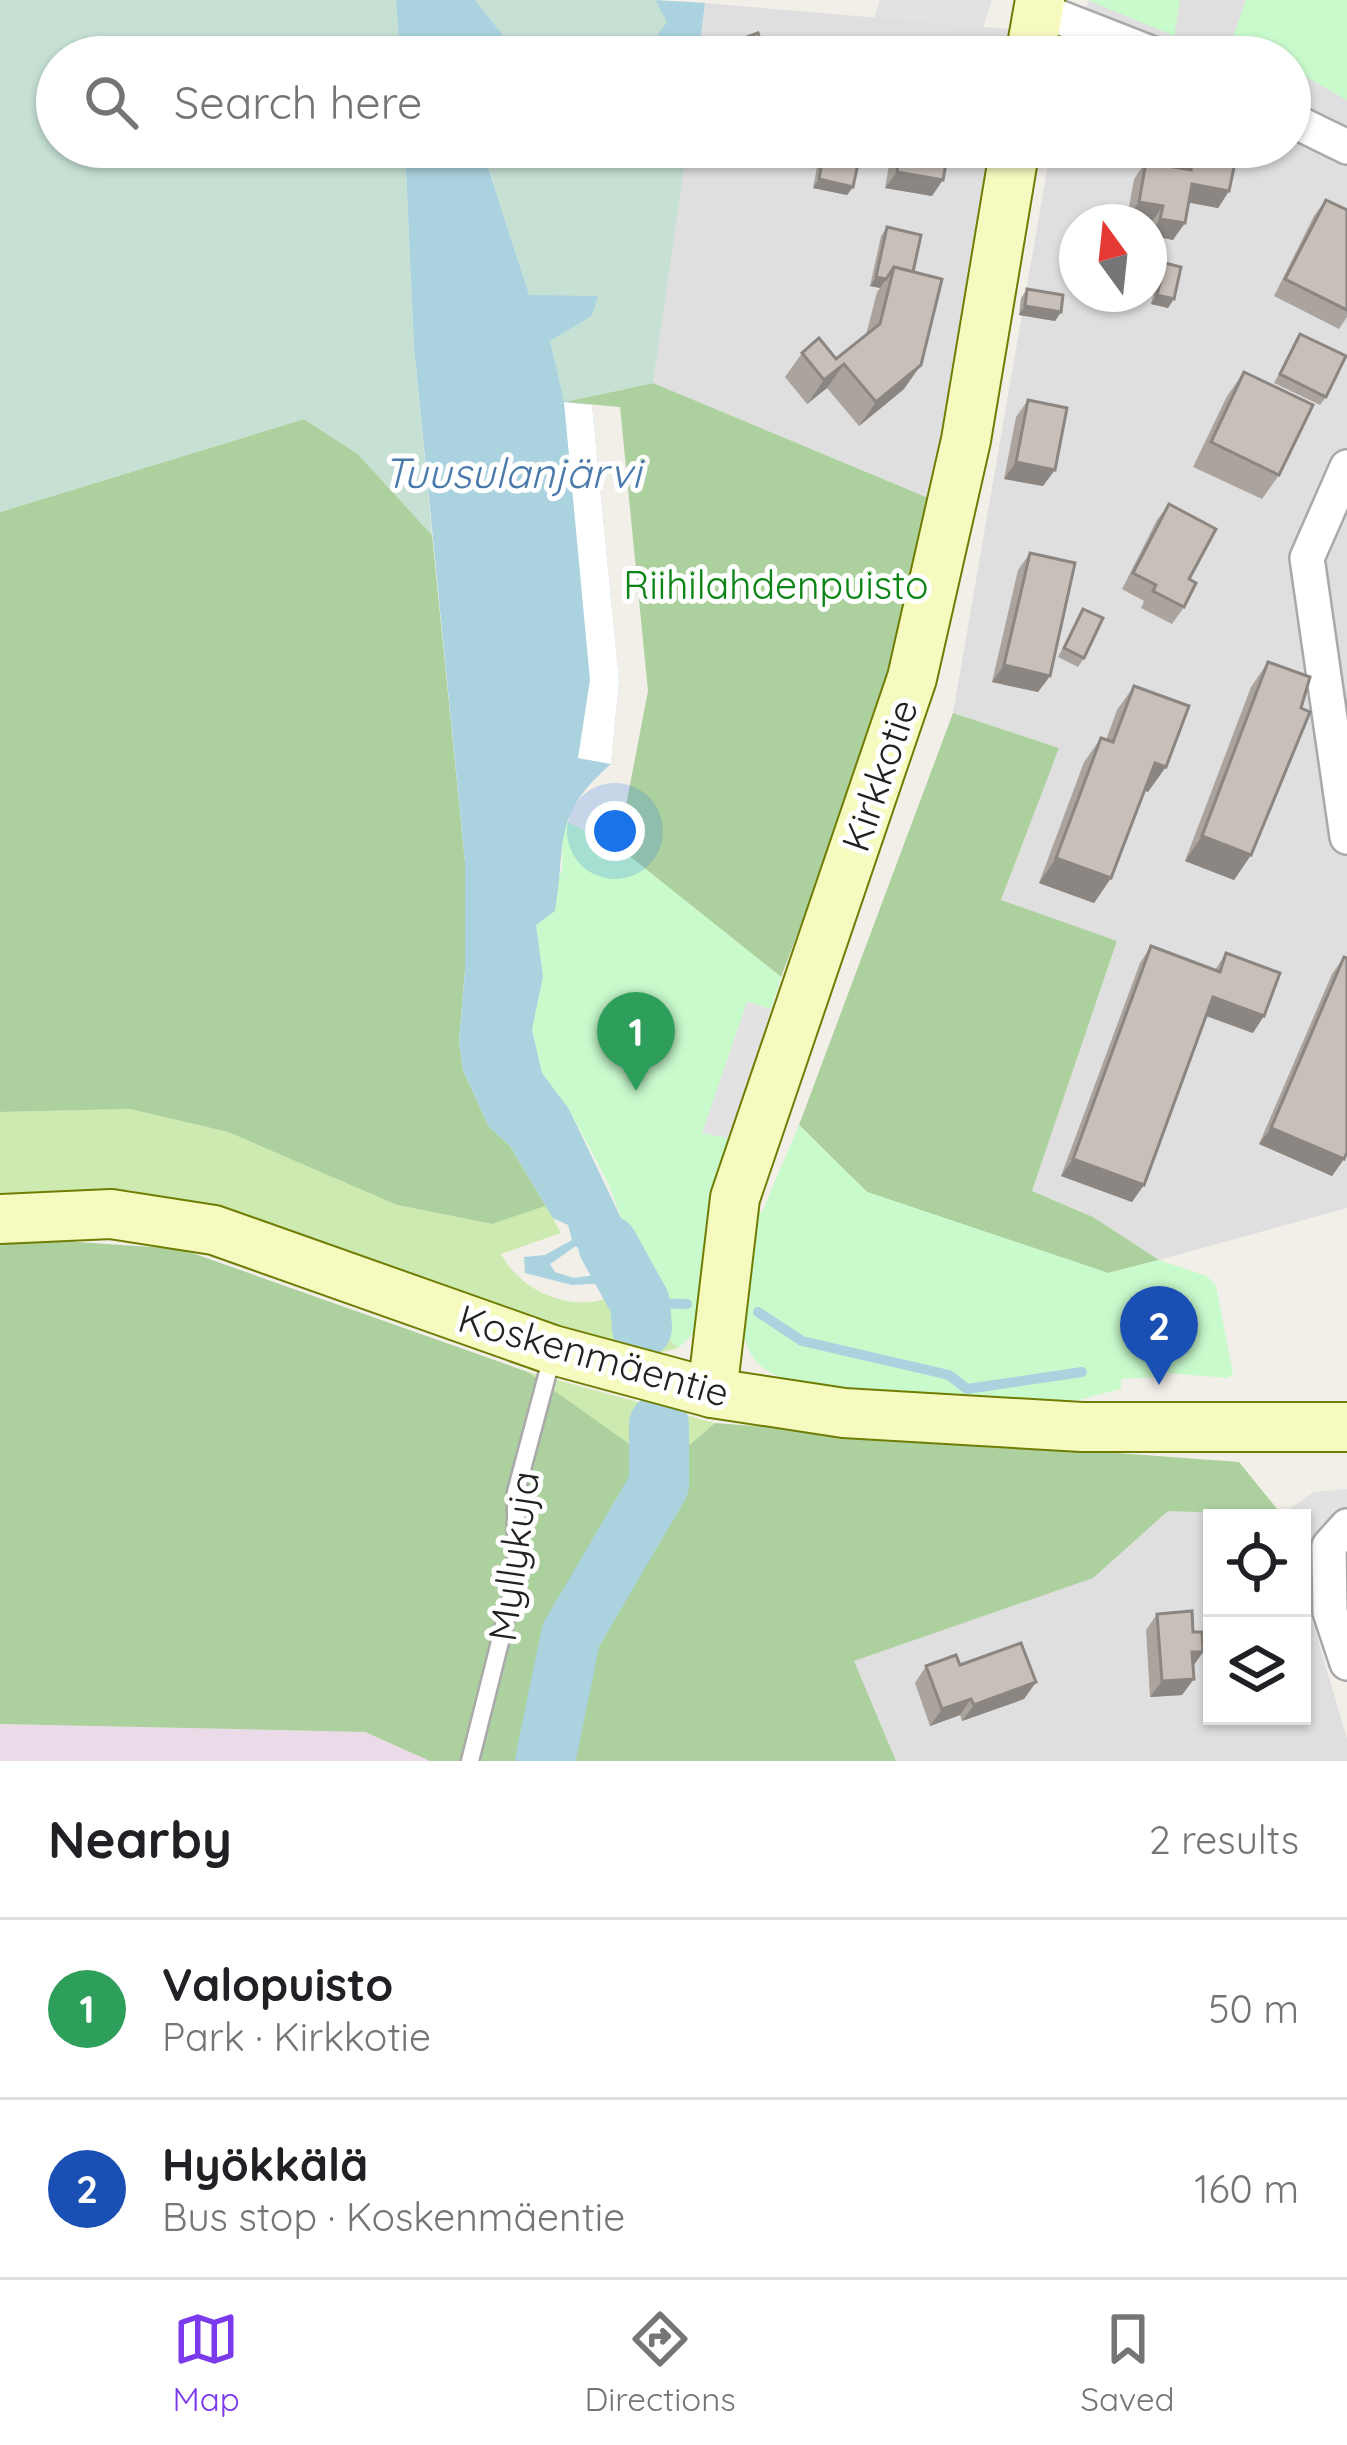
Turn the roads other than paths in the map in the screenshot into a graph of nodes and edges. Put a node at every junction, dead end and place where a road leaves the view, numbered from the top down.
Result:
1 (1039, 5) edge
2 (1034, 36) edge
3 (1112, 36) edge
4 (1311, 129) edge
5 (1347, 147) edge
6 (1011, 168) edge
7 (1347, 467) edge
8 (1347, 838) edge
9 (0, 1219) edge
10 (554, 1350) junction
11 (712, 1393) junction
12 (1347, 1426) edge
13 (1347, 1526) edge
14 (1347, 1663) edge
15 (470, 1761) edge

1 - 2 street
1 - 3 street
4 - 5 street
6 - 11 street, Kirkkotie
7 - 8 street
9 - 10 street, Koskenmäentie
10 - 11 street, Koskenmäentie
10 - 15 lane, Myllykuja
11 - 12 street, Koskenmäentie
13 - 14 street

